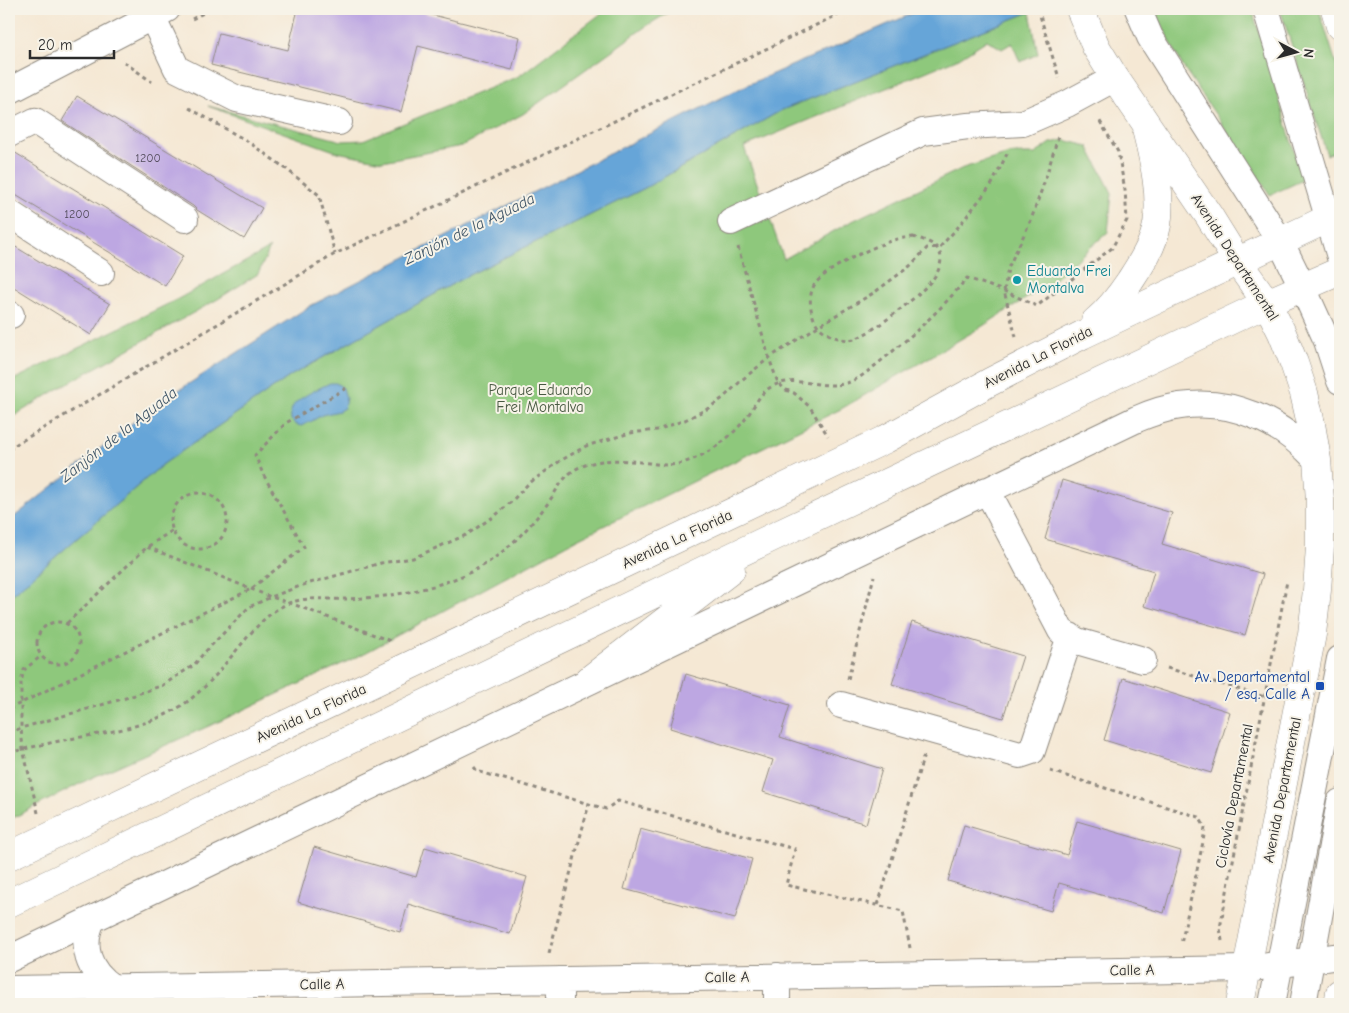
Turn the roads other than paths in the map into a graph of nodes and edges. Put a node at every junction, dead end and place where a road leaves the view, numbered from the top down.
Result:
1 (1080, 9) edge
2 (1138, 9) edge
3 (1266, 9) edge
4 (1335, 9) edge
5 (159, 13) edge
6 (1340, 26) edge
7 (1115, 78) junction
8 (9, 91) edge
9 (1140, 113) junction
10 (339, 122) dead end
11 (9, 134) edge
12 (9, 213) edge
13 (1334, 216) edge
14 (185, 219) dead end
15 (731, 222) road end
16 (1280, 241) junction
17 (1340, 257) edge
18 (1237, 261) junction
19 (1340, 271) edge
20 (101, 272) dead end
21 (1303, 288) junction
22 (1267, 303) junction
23 (1082, 335) junction
24 (1340, 381) edge
25 (1317, 460) junction
26 (987, 490) junction
27 (773, 536) junction
28 (1070, 636) junction
29 (1340, 659) edge
30 (1143, 660) road end
31 (588, 680) junction
32 (841, 705) road end
33 (1340, 802) edge
34 (9, 856) edge
35 (9, 903) edge
36 (92, 920) junction
37 (1340, 956) edge
38 (9, 959) edge
39 (1311, 960) junction
40 (1280, 965) junction
41 (1247, 968) junction
42 (776, 976) junction
43 (112, 987) junction
44 (554, 988) edge
45 (9, 989) edge
46 (1340, 993) edge
47 (348, 994) edge
48 (220, 995) edge
49 (777, 1004) edge
50 (1240, 1004) edge
51 (1272, 1004) edge
52 (1302, 1004) edge
53 (1338, 1004) edge

1 - 7 main road, Avenida Departamental
2 - 16 street
3 - 13 street
4 - 6 main road
5 - 8 street
5 - 10 street
7 - 9 main road, Avenida Departamental
7 - 15 street
9 - 18 main road, Avenida Departamental
9 - 23 main road
11 - 14 street
12 - 20 street
13 - 16 main road, Avenida La Florida
13 - 17 street
16 - 18 main road, Avenida La Florida
16 - 21 street
18 - 22 main road, Avenida Departamental
18 - 23 main road, Avenida La Florida
19 - 21 main road
21 - 22 main road
21 - 24 street
22 - 25 main road, Avenida Departamental
22 - 27 main road
23 - 34 main road, Avenida La Florida
25 - 26 street
25 - 41 main road, Avenida Departamental
26 - 28 street
26 - 31 street
27 - 31 main road
27 - 35 main road
28 - 30 street
28 - 32 street
29 - 40 street
31 - 36 street
33 - 39 street
36 - 38 street
36 - 43 street
37 - 39 street, Calle A
39 - 40 street, Calle A
39 - 52 street
40 - 41 street, Calle A
40 - 51 street
41 - 42 street, Calle A
41 - 50 main road, Avenida Departamental
42 - 44 street, Calle A
42 - 49 street
43 - 45 street, Calle A
43 - 48 street, Calle A
44 - 47 street, Calle A
46 - 53 main road
47 - 48 street, Calle A

